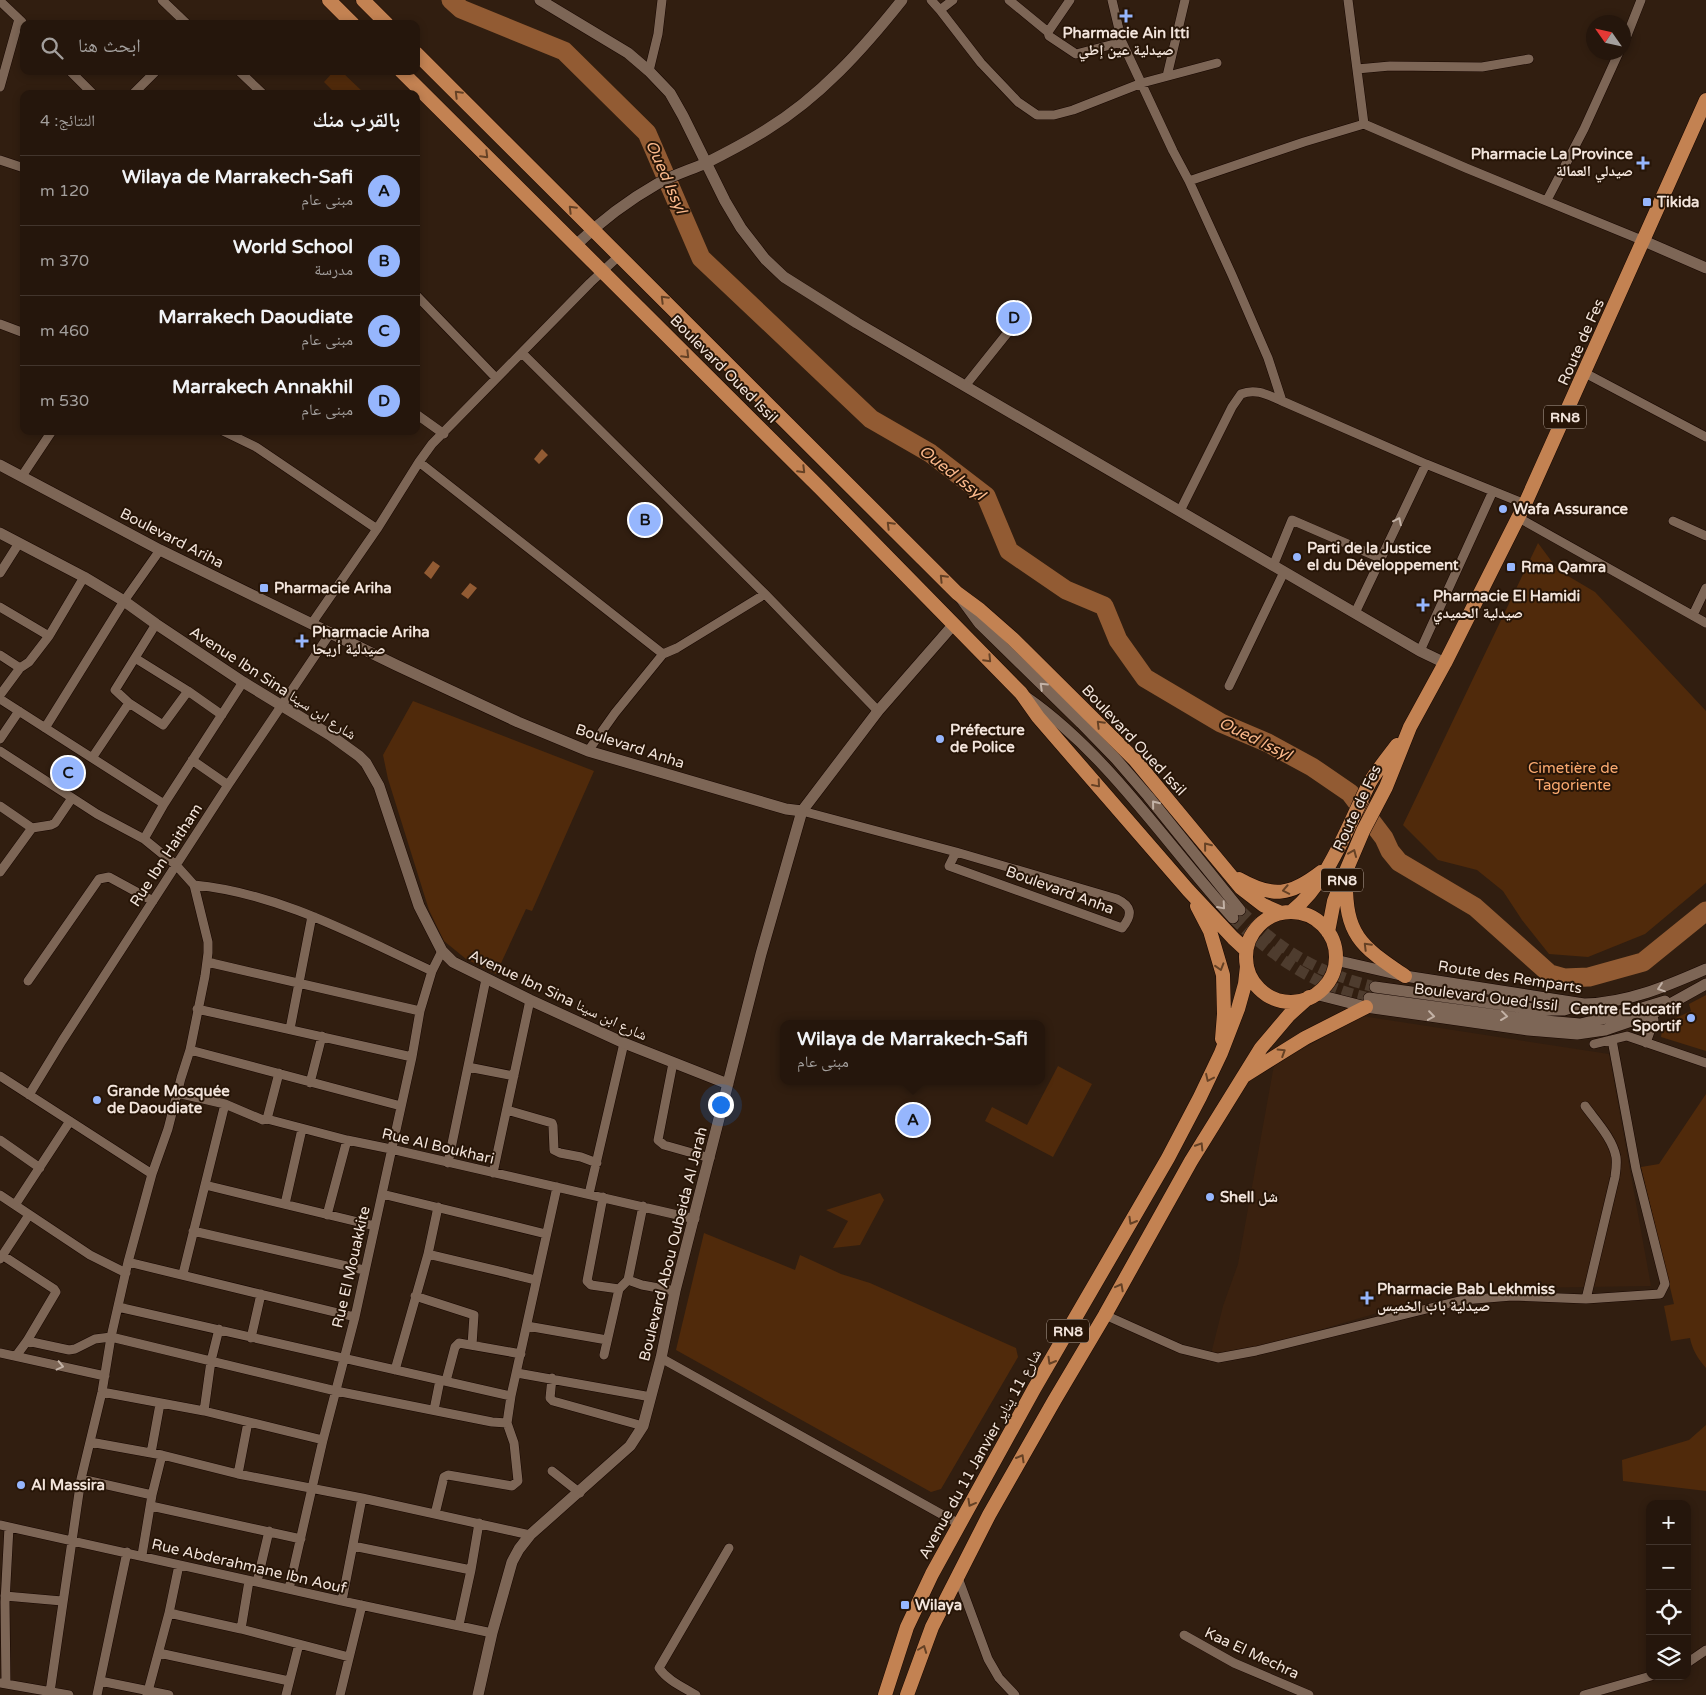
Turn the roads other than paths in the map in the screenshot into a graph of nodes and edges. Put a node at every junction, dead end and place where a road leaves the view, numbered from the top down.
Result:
1 (162, 0) edge
2 (329, 0) edge
3 (363, 0) edge
4 (540, 0) edge
5 (662, 0) edge
6 (902, 0) edge
7 (931, 0) edge
8 (953, 0) edge
9 (1009, 0) edge
10 (1070, 0) edge
11 (1112, 0) edge
12 (1185, 0) edge
13 (1348, 0) edge
14 (1641, 0) edge
15 (6, 2) edge
16 (940, 10) junction
17 (20, 20) edge
18 (183, 20) edge
19 (349, 20) edge
20 (383, 20) edge
21 (1631, 25) edge
22 (20, 28) edge
23 (1048, 32) junction
24 (1122, 42) junction
25 (420, 57) edge
26 (1529, 59) dead end
27 (1615, 60) edge
28 (1217, 63) dead end
29 (1357, 69) junction
30 (649, 71) junction
31 (74, 75) edge
32 (152, 75) edge
33 (243, 75) edge
34 (405, 75) edge
35 (1167, 76) junction
36 (1142, 83) junction
37 (0, 87) edge
38 (89, 90) edge
39 (137, 90) edge
40 (260, 90) edge
41 (1706, 100) edge
42 (1364, 124) junction
43 (0, 160) edge
44 (706, 163) junction
45 (20, 167) edge
46 (1189, 181) junction
47 (1547, 200) junction
48 (593, 229) junction
49 (1644, 241) junction
50 (576, 245) junction
51 (620, 255) junction
52 (1706, 268) edge
53 (603, 270) junction
54 (420, 299) edge
55 (1025, 312) dead end
56 (0, 324) edge
57 (20, 332) edge
58 (522, 353) junction
59 (1585, 373) junction
60 (496, 378) junction
61 (965, 386) junction
62 (1282, 401) junction
63 (420, 417) edge
64 (444, 434) junction
65 (49, 435) edge
66 (231, 435) edge
67 (1706, 437) edge
68 (419, 462) junction
69 (1426, 464) junction
70 (0, 465) edge
71 (22, 476) junction
72 (1492, 491) junction
73 (1525, 504) junction
74 (1180, 511) junction
75 (1518, 518) junction
76 (1672, 521) dead end
77 (377, 529) junction
78 (0, 532) edge
79 (1706, 536) edge
80 (19, 543) junction
81 (160, 550) junction
82 (1380, 558) junction
83 (1273, 566) junction
84 (1284, 572) junction
85 (0, 573) edge
86 (84, 577) junction
87 (1706, 588) edge
88 (958, 593) junction
89 (765, 594) junction
90 (124, 601) junction
91 (0, 607) edge
92 (1355, 613) junction
93 (1692, 615) junction
94 (312, 623) junction
95 (1706, 623) edge
96 (156, 624) junction
97 (954, 624) junction
98 (331, 632) junction
99 (49, 636) junction
100 (1420, 651) junction
101 (663, 654) junction
102 (0, 655) edge
103 (135, 658) junction
104 (1445, 663) junction
105 (20, 668) junction
106 (243, 682) junction
107 (1229, 686) dead end
108 (188, 691) junction
109 (1021, 693) junction
110 (0, 695) edge
111 (0, 699) edge
112 (129, 703) junction
113 (283, 705) junction
114 (19, 711) junction
115 (878, 711) junction
116 (222, 715) junction
117 (1410, 727) junction
118 (45, 728) junction
119 (0, 739) edge
120 (0, 751) edge
121 (588, 751) junction
122 (92, 758) junction
123 (192, 760) junction
124 (228, 785) junction
125 (72, 798) junction
126 (164, 804) junction
127 (0, 806) edge
128 (802, 812) junction
129 (32, 828) junction
130 (144, 839) junction
131 (956, 852) junction
132 (176, 865) junction
133 (1328, 867) junction
134 (1346, 870) junction
135 (0, 872) edge
136 (1229, 874) junction
137 (194, 885) junction
138 (1188, 890) junction
139 (153, 901) junction
140 (1286, 912) junction
141 (312, 916) junction
142 (1328, 932) junction
143 (1246, 950) junction
144 (442, 951) junction
145 (1335, 960) junction
146 (207, 962) junction
147 (1247, 966) junction
148 (1706, 969) edge
149 (432, 971) junction
150 (1405, 976) junction
151 (486, 979) junction
152 (28, 981) dead end
153 (300, 984) junction
154 (1706, 984) edge
155 (1684, 995) junction
156 (1312, 996) junction
157 (1370, 997) junction
158 (530, 1000) junction
159 (1584, 1004) junction
160 (197, 1009) junction
161 (420, 1011) junction
162 (1652, 1014) junction
163 (290, 1029) junction
164 (322, 1036) junction
165 (1612, 1040) junction
166 (624, 1043) junction
167 (1646, 1043) junction
168 (1594, 1044) dead end
169 (190, 1050) junction
170 (1221, 1053) junction
171 (412, 1057) junction
172 (673, 1063) junction
173 (1706, 1063) edge
174 (468, 1067) junction
175 (279, 1073) junction
176 (0, 1076) edge
177 (514, 1076) junction
178 (1242, 1078) junction
179 (310, 1083) junction
180 (728, 1084) junction
181 (177, 1092) junction
182 (29, 1095) junction
183 (225, 1104) junction
184 (401, 1106) junction
185 (1585, 1106) dead end
186 (507, 1110) junction
187 (267, 1119) junction
188 (70, 1121) junction
189 (302, 1129) junction
190 (0, 1140) edge
191 (347, 1140) junction
192 (391, 1149) junction
193 (710, 1158) junction
194 (448, 1163) junction
195 (597, 1163) junction
196 (40, 1168) junction
197 (493, 1173) junction
198 (152, 1174) junction
199 (205, 1185) junction
200 (556, 1187) junction
201 (382, 1194) junction
202 (590, 1194) junction
203 (0, 1195) edge
204 (603, 1197) junction
205 (285, 1204) junction
206 (15, 1205) junction
207 (643, 1206) junction
208 (438, 1207) junction
209 (29, 1215) junction
210 (327, 1215) junction
211 (695, 1219) junction
212 (375, 1226) junction
213 (193, 1231) junction
214 (546, 1234) junction
215 (428, 1254) junction
216 (1, 1257) edge
217 (128, 1262) junction
218 (364, 1270) junction
219 (126, 1273) junction
220 (183, 1274) junction
221 (536, 1280) junction
222 (628, 1280) junction
223 (619, 1289) junction
224 (675, 1291) junction
225 (261, 1294) junction
226 (415, 1296) junction
227 (1586, 1299) junction
228 (118, 1307) junction
229 (1105, 1315) junction
230 (355, 1317) junction
231 (527, 1326) junction
232 (219, 1329) junction
233 (111, 1337) junction
234 (251, 1338) junction
235 (606, 1340) junction
236 (27, 1341) junction
237 (472, 1345) junction
238 (0, 1353) edge
239 (521, 1354) junction
240 (604, 1355) dead end
241 (16, 1356) junction
242 (345, 1358) junction
243 (661, 1358) junction
244 (211, 1361) junction
245 (395, 1370) junction
246 (517, 1373) junction
247 (105, 1376) junction
248 (552, 1378) junction
249 (443, 1381) junction
250 (336, 1391) junction
251 (102, 1392) junction
252 (511, 1396) junction
253 (652, 1397) junction
254 (160, 1404) junction
255 (434, 1410) junction
256 (204, 1411) junction
257 (248, 1422) junction
258 (507, 1423) junction
259 (643, 1426) junction
260 (323, 1440) junction
261 (90, 1442) junction
262 (151, 1453) junction
263 (162, 1455) junction
264 (552, 1472) dead end
265 (238, 1474) junction
266 (82, 1479) junction
267 (312, 1489) junction
268 (580, 1493) junction
269 (152, 1495) junction
270 (362, 1498) junction
271 (151, 1506) junction
272 (435, 1514) junction
273 (479, 1524) junction
274 (959, 1524) junction
275 (4, 1526) edge
276 (269, 1531) junction
277 (530, 1535) junction
278 (301, 1538) junction
279 (71, 1541) junction
280 (353, 1546) junction
281 (730, 1548) dead end
282 (127, 1552) junction
283 (142, 1555) junction
284 (179, 1565) junction
285 (472, 1570) junction
286 (958, 1575) junction
287 (253, 1582) junction
288 (288, 1589) junction
289 (3, 1600) edge
290 (62, 1601) junction
291 (342, 1601) junction
292 (362, 1606) junction
293 (169, 1613) junction
294 (460, 1626) junction
295 (241, 1629) junction
296 (492, 1633) junction
297 (1184, 1636) dead end
298 (299, 1644) junction
299 (1706, 1650) edge
300 (159, 1653) junction
301 (348, 1657) junction
302 (1691, 1659) edge
303 (1646, 1677) edge
304 (100, 1681) junction
305 (289, 1681) junction
306 (3, 1684) edge
307 (32, 1692) edge
308 (50, 1692) junction
309 (148, 1693) edge
310 (69, 1695) edge
311 (97, 1695) edge
312 (169, 1695) edge
313 (286, 1695) edge
314 (340, 1695) edge
315 (478, 1695) edge
316 (696, 1695) edge
317 (884, 1695) edge
318 (907, 1695) edge
319 (1015, 1695) edge
320 (1309, 1695) edge
321 (1584, 1695) edge

1 - 18 street
2 - 19 main road
3 - 20 main road
4 - 30 street
5 - 30 street
6 - 44 street
7 - 16 street
8 - 16 street
9 - 23 street
10 - 23 street
11 - 24 street
12 - 35 street
13 - 29 street
14 - 21 street
15 - 17 street
16 - 36 street
22 - 37 street
23 - 24 street
24 - 36 street
48 -> 25 main road, Boulevard Oued Issil
26 - 29 street
27 - 47 street
28 - 35 street
29 - 42 street
30 - 44 street
31 - 38 street
32 - 39 street
33 - 40 street
34 -> 50 main road, Boulevard Oued Issil
35 - 36 street
36 - 46 street
41 - 49 main road, Route de Fes / RN8
42 - 46 street
42 - 47 street
43 - 45 street
44 - 48 street
44 - 61 street
46 - 62 street
47 - 49 street
48 - 50 street
48 - 51 main road, Boulevard Oued Issil
49 - 52 street
49 - 59 main road, Route de Fes / RN8
50 - 53 main road, Boulevard Oued Issil
51 - 53 street
88 -> 51 main road, Boulevard Oued Issil
53 - 58 street
53 -> 97 main road, Boulevard Oued Issil
54 - 60 street
55 - 61 street
56 - 57 street
58 - 60 street
58 - 89 street
59 - 67 street
59 - 73 main road, Route de Fes / RN8
60 - 64 street
61 - 74 street
62 - 69 street
62 - 74 street
63 - 64 street
64 - 68 street
65 - 71 street
66 - 77 street
68 - 77 street
68 - 101 street
69 - 72 street
82 -> 69 street
70 - 71 street
71 - 81 street, Boulevard Ariha
72 - 73 street
72 - 100 street
73 - 75 main road, Route de Fes / RN8
74 - 83 street
75 - 93 street
75 - 104 main road, Route de Fes / RN8
76 - 79 street
77 - 94 street
78 - 80 street, Avenue Ibn Sina شارع ابن سينا
80 - 85 street
80 - 86 street, Avenue Ibn Sina شارع ابن سينا
81 - 90 street
81 - 94 street, Boulevard Ariha
82 - 83 street
82 - 92 street
83 - 84 street
84 - 92 street
84 - 107 street
86 - 90 street, Avenue Ibn Sina شارع ابن سينا
86 - 99 street
87 - 93 street
109 -> 88 street, Boulevard Oued Issil
136 -> 88 main road, Boulevard Oued Issil
89 - 101 street
89 - 115 street
90 - 96 street, Avenue Ibn Sina شارع ابن سينا
90 - 118 street
91 - 99 street
92 - 100 street
93 - 95 street
94 - 98 street, Boulevard Anha
96 - 103 street
96 - 106 street, Avenue Ibn Sina شارع ابن سينا
97 -> 109 main road, Boulevard Oued Issil
97 - 115 street, Boulevard Abou Oubeida Al Jarah
98 - 113 street, Rue Ibn Haitham
98 - 121 street, Boulevard Anha
99 - 105 street
100 - 104 street
101 - 121 street
102 - 105 street
103 - 108 street
103 - 112 street
104 - 117 main road, Route de Fes / RN8
105 - 110 street
106 - 113 street, Avenue Ibn Sina شارع ابن سينا
106 - 116 street
108 - 112 street
108 - 116 street
109 -> 138 main road, Boulevard Oued Issil
111 - 114 street
112 - 122 street
113 - 124 street, Rue Ibn Haitham
113 - 144 street, Avenue Ibn Sina شارع ابن سينا
114 - 118 street
114 - 119 street
115 - 128 street, Boulevard Abou Oubeida Al Jarah
116 - 123 street
117 - 133 main road, Route de Fes / RN8
134 -> 117 main road, Route de Fes / RN8
118 - 122 street
120 - 125 street
121 - 128 street, Boulevard Anha
122 - 126 street
123 - 124 street
123 - 126 street
124 - 132 street, Rue Ibn Haitham
125 - 129 street
125 - 130 street
126 - 130 street
127 - 129 street
128 - 131 street, Boulevard Anha
128 - 180 street, Boulevard Abou Oubeida Al Jarah
129 - 135 street
130 - 132 street
131 - 131 street, Boulevard Anha
132 - 137 street
132 - 139 street, Rue Ibn Haitham
133 -> 136 main road
133 - 140 main road, Route de Fes / RN8
134 - 142 main road, Route de Fes / RN8
150 -> 134 main road
136 - 140 main road, Boulevard Oued Issil
137 - 141 street
137 - 146 street
138 - 143 main road, Boulevard Oued Issil
138 -> 170 main road
139 - 152 street
139 - 182 street, Rue Ibn Haitham
140 - 142 main road
140 - 143 main road, RN8
141 - 149 street
141 - 153 street
142 - 145 main road, RN8
143 - 147 main road, RN8
144 - 149 street, Rue El Mouakkite
144 - 151 street, Avenue Ibn Sina شارع ابن سينا
145 - 150 street, Route des Remparts
145 - 156 main road, RN8
146 - 153 street
146 - 160 street
147 - 156 main road, RN8
147 - 170 main road, Avenue du 11 Janvier شارع 11 يناير / RN8
148 -> 159 street, Route des Remparts
149 - 161 street, Rue El Mouakkite
150 - 159 street, Route des Remparts
151 - 158 street, Avenue Ibn Sina شارع ابن سينا
151 - 174 street
153 - 161 street
153 - 163 street
154 - 155 street
157 -> 155 street, Boulevard Oued Issil
155 - 162 street
156 - 157 street
156 - 178 main road, RN8
157 - 159 street, Boulevard Oued Issil
157 -> 162 street
178 -> 157 main road
158 - 166 street, Avenue Ibn Sina شارع ابن سينا
158 - 177 street
160 - 163 street
160 - 169 street
161 - 171 street, Rue El Mouakkite
162 - 167 street
163 - 164 street
164 - 171 street
164 - 179 street
165 - 167 street
165 - 168 street
165 - 227 street
166 - 172 street, Avenue Ibn Sina شارع ابن سينا
166 - 195 street
167 - 173 street
169 - 175 street
169 - 181 street
170 -> 274 main road, Avenue du 11 Janvier شارع 11 يناير / RN8
171 - 184 street, Rue El Mouakkite
172 - 180 street, Avenue Ibn Sina شارع ابن سينا
172 - 193 street
174 - 177 street
174 - 194 street
175 - 179 street
175 - 187 street
176 - 182 street
177 - 186 street
229 -> 178 main road, RN8
179 - 184 street
180 - 193 street, Boulevard Abou Oubeida Al Jarah
181 - 183 street, Rue Al Boukhari
181 - 198 street
182 - 188 street
183 - 187 street, Rue Al Boukhari
183 - 199 street
184 - 192 street, Rue El Mouakkite
185 - 227 street
186 - 195 street
186 - 197 street
187 - 189 street, Rue Al Boukhari
188 - 196 street
188 - 198 street
189 - 191 street, Rue Al Boukhari
189 - 205 street
190 - 196 street
191 - 192 street, Rue Al Boukhari
191 - 210 street
192 - 194 street, Rue Al Boukhari
192 - 201 street, Rue El Mouakkite
193 - 211 street, Boulevard Abou Oubeida Al Jarah
194 - 197 street, Rue Al Boukhari
195 - 202 street
196 - 206 street
197 - 200 street, Rue Al Boukhari
198 - 217 street
199 - 205 street
199 - 213 street
200 - 202 street, Rue Al Boukhari
200 - 214 street
201 - 208 street
201 - 212 street, Rue El Mouakkite
202 - 204 street, Rue Al Boukhari
203 - 206 street
204 - 207 street, Rue Al Boukhari
204 - 223 street
205 - 210 street
206 - 209 street
207 - 211 street, Rue Al Boukhari
207 - 222 street
208 - 214 street
208 - 215 street
209 - 216 street
209 - 219 street
210 - 212 street
211 - 224 street, Boulevard Abou Oubeida Al Jarah
212 - 218 street, Rue El Mouakkite
213 - 218 street
213 - 220 street
214 - 221 street
215 - 221 street
215 - 226 street
216 - 236 street
217 - 219 street
217 - 220 street
218 - 230 street, Rue El Mouakkite
219 - 228 street
220 - 225 street
221 - 231 street
222 - 223 street
222 - 224 street
223 - 235 street
224 - 243 street, Boulevard Abou Oubeida Al Jarah
225 - 230 street
225 - 234 street
226 - 237 street
226 - 245 street
227 - 229 street
228 - 232 street
228 - 233 street
286 -> 229 main road, RN8
230 - 242 street, Rue El Mouakkite
231 - 235 street
231 - 239 street
232 - 234 street
232 - 244 street
233 - 236 street
233 - 244 street
233 - 247 street
234 - 242 street
235 - 240 street
236 - 241 street
237 - 239 street
237 - 249 street
238 - 241 street
239 - 246 street
241 -> 247 street
242 - 245 street
242 - 250 street, Rue El Mouakkite
243 - 253 street, Boulevard Abou Oubeida Al Jarah
243 - 274 street
244 - 250 street
244 - 256 street
245 - 249 street
246 - 248 street
246 - 252 street
247 - 251 street
248 - 253 street
248 - 259 street
249 - 252 street
249 - 255 street
250 - 255 street
250 - 260 street, Rue El Mouakkite
251 - 254 street
251 - 261 street
252 - 258 street
253 - 259 street, Boulevard Abou Oubeida Al Jarah
254 - 256 street
254 - 262 street
255 - 258 street
256 - 257 street
257 - 260 street
257 - 265 street
258 - 272 street
259 - 268 street, Boulevard Abou Oubeida Al Jarah
260 - 267 street, Rue El Mouakkite
261 - 262 street
261 - 266 street
262 - 263 street
263 - 265 street
263 - 269 street
264 - 268 street
265 - 267 street
266 - 269 street
266 - 279 street
267 - 270 street
267 - 278 street, Rue El Mouakkite
268 - 277 street, Boulevard Abou Oubeida Al Jarah
269 - 271 street
270 - 272 street
270 - 280 street
271 - 276 street
271 - 283 street
272 - 273 street
273 - 277 street
273 - 285 street
274 - 317 main road, Avenue du 11 Janvier شارع 11 يناير / RN8
275 - 279 street, Rue Abderahmane Ibn Aouf
275 - 289 street
276 - 278 street
276 - 287 street
277 - 296 street, Boulevard Abou Oubeida Al Jarah
278 - 288 street, Rue El Mouakkite
279 - 282 street, Rue Abderahmane Ibn Aouf
279 - 290 street
280 - 285 street
280 - 291 street
281 - 316 street
282 - 283 street, Rue Abderahmane Ibn Aouf
282 - 304 street
283 - 284 street, Rue Abderahmane Ibn Aouf
284 - 287 street, Rue Abderahmane Ibn Aouf
284 - 293 street
285 - 294 street
318 -> 286 main road, RN8
286 - 319 street
287 - 288 street, Rue Abderahmane Ibn Aouf
287 - 295 street
288 - 291 street, Rue Abderahmane Ibn Aouf
289 - 290 street
289 - 306 street
290 - 308 street
291 - 292 street, Rue Abderahmane Ibn Aouf
292 - 294 street, Rue Abderahmane Ibn Aouf
292 - 301 street
293 - 295 street
293 - 300 street
294 - 296 street, Rue Abderahmane Ibn Aouf
295 - 298 street
296 - 315 street, Boulevard Abou Oubeida Al Jarah
297 - 320 street, Kaa El Mechra
298 - 301 street
298 - 305 street
299 - 302 street
300 - 305 street
300 - 309 street
301 - 314 street
303 - 321 street
304 - 309 street
304 - 311 street
305 - 313 street
306 - 307 street
307 - 308 street
308 - 310 street
309 - 312 street

